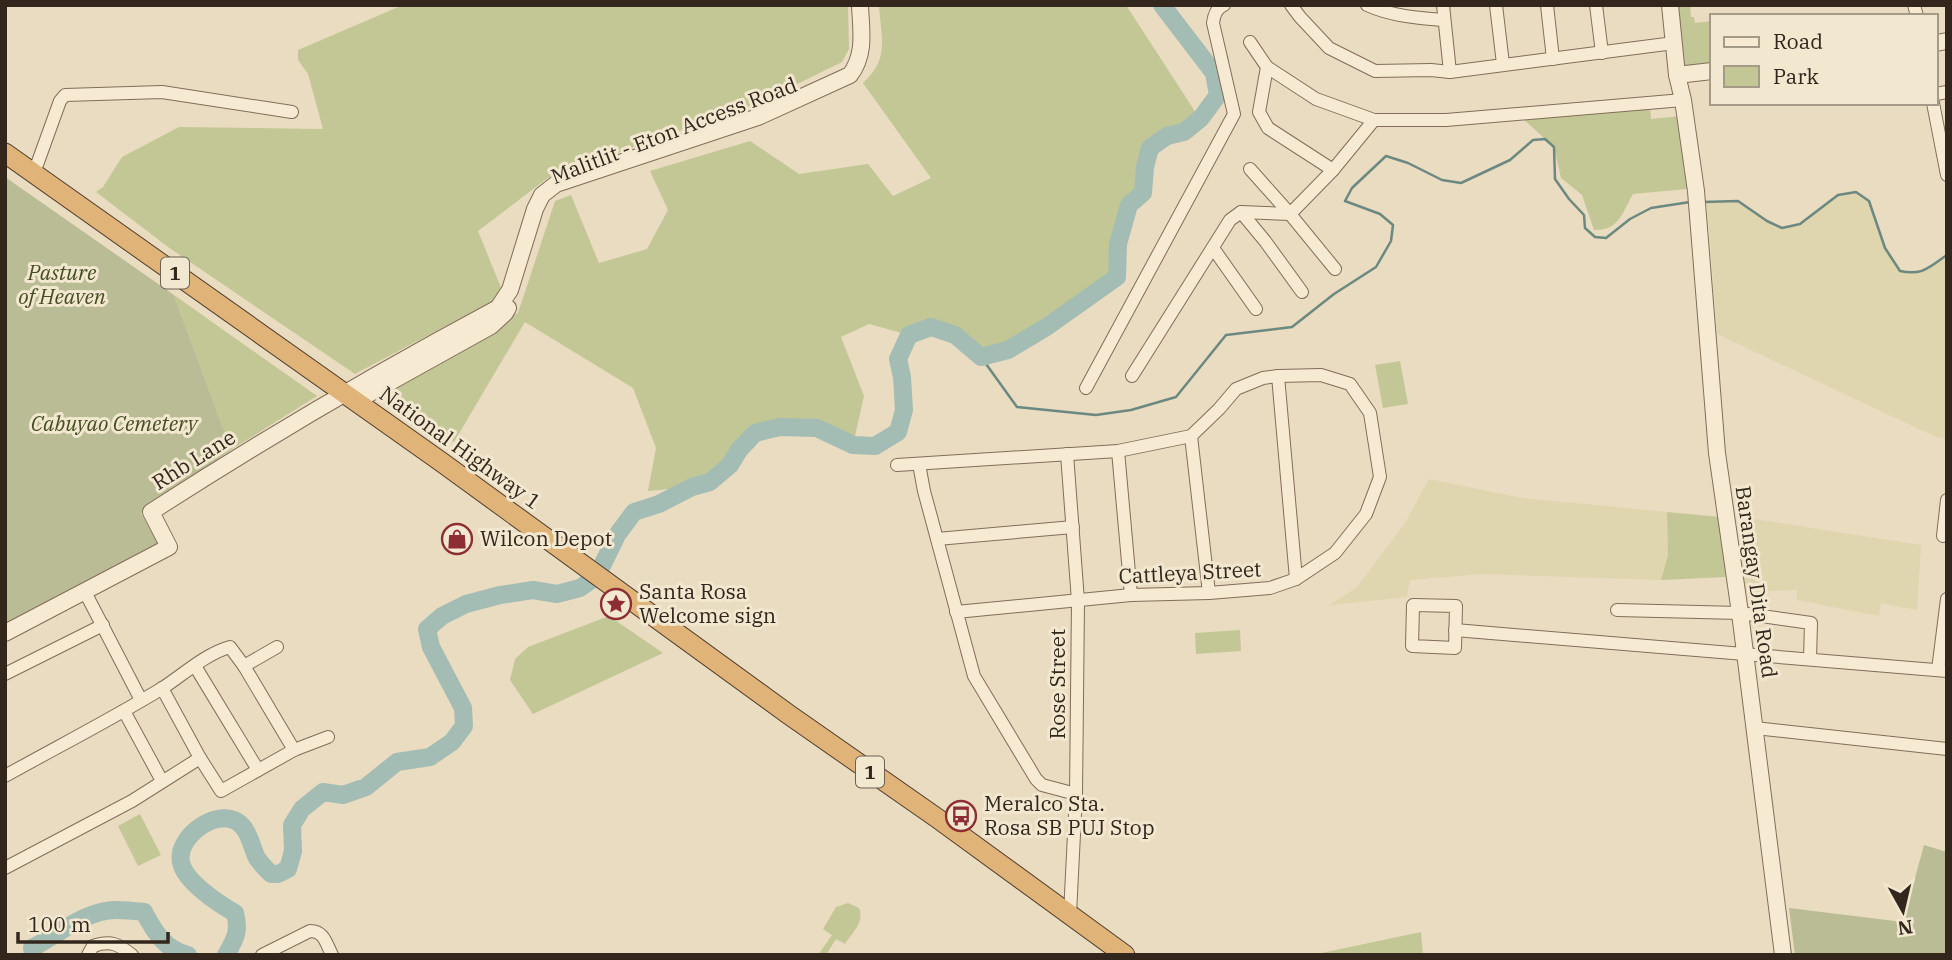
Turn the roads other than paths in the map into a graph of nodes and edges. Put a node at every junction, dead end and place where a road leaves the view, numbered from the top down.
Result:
1 (860, 5) edge
2 (869, 5) edge
3 (1224, 5) edge
4 (1292, 5) edge
5 (1367, 5) edge
6 (1443, 5) edge
7 (1496, 5) edge
8 (1547, 5) edge
9 (1596, 5) edge
10 (1670, 5) edge
11 (1444, 20) junction
12 (1250, 42) dead end
13 (1674, 43) junction
14 (1602, 53) junction
15 (1553, 59) junction
16 (1503, 64) junction
17 (1267, 67) junction
18 (1710, 71) edge
19 (1450, 72) junction
20 (1677, 75) junction
21 (1683, 100) junction
22 (1934, 105) edge
23 (292, 112) dead end
24 (1374, 120) junction
25 (1943, 139) edge
26 (5, 153) edge
27 (1250, 169) dead end
28 (1333, 170) junction
29 (33, 173) junction
30 (1947, 175) edge
31 (1241, 212) junction
32 (1290, 214) junction
33 (1213, 248) junction
34 (1335, 269) dead end
35 (1302, 292) dead end
36 (1255, 309) dead end
37 (421, 357) junction
38 (1132, 376) dead end
39 (1278, 376) junction
40 (1086, 388) dead end
41 (350, 397) junction
42 (1191, 436) junction
43 (1118, 451) junction
44 (1067, 453) junction
45 (919, 464) junction
46 (897, 466) dead end
47 (1947, 500) edge
48 (1073, 527) junction
49 (1945, 527) edge
50 (937, 540) junction
51 (1296, 579) junction
52 (85, 592) junction
53 (1209, 593) junction
54 (1131, 595) junction
55 (1947, 598) edge
56 (1078, 601) junction
57 (1617, 610) dead end
58 (956, 612) junction
59 (1740, 613) junction
60 (103, 625) junction
61 (1455, 630) junction
62 (5, 633) edge
63 (277, 647) dead end
64 (1744, 654) junction
65 (1810, 659) junction
66 (195, 666) junction
67 (244, 666) junction
68 (1942, 671) edge
69 (5, 674) edge
70 (162, 688) junction
71 (141, 700) junction
72 (124, 711) junction
73 (1755, 729) junction
74 (328, 737) dead end
75 (1947, 749) edge
76 (294, 750) junction
77 (200, 758) junction
78 (258, 770) junction
79 (5, 776) edge
80 (162, 781) junction
81 (1076, 794) junction
82 (5, 868) edge
83 (1070, 914) junction
84 (270, 953) edge
85 (88, 955) edge
86 (132, 955) edge
87 (332, 955) edge
88 (1125, 955) edge
89 (1783, 955) edge

1 - 37 street, Malitlit - Eton Access Road
2 - 37 street, Malitlit - Eton Access Road
3 - 40 street
4 - 19 street
5 - 11 street
6 - 11 street
7 - 16 street
8 - 15 street
9 - 14 street
10 - 13 street, Barangay Dita Road
11 - 19 street
12 - 17 street
13 - 14 street
13 - 20 street, Barangay Dita Road
14 - 15 street
15 - 16 street
16 - 19 street
17 - 24 street
17 - 28 street
18 - 20 street
20 - 21 street, Barangay Dita Road
21 - 24 street
21 - 59 street, Barangay Dita Road
22 - 25 street
23 - 29 street
24 - 28 street
25 - 30 street
26 - 29 highway, National Highway 1 / 1
27 - 32 street
28 - 32 street
29 - 41 highway, National Highway 1 / 1
31 - 32 street
31 - 33 street
31 - 35 street
32 - 34 street
33 - 36 street
33 - 38 street
37 - 41 street, Malitlit - Eton Access Road
39 - 42 street, Cattleya Street
39 - 51 street
39 - 51 street, Cattleya Street
41 - 52 street, Rhb Lane
41 - 83 highway, National Highway 1 / 1
42 - 43 street
42 - 53 street
43 - 44 street
43 - 54 street
44 - 45 street
44 - 48 street, Rose Street
45 - 46 street
45 - 50 street
47 - 49 street
48 - 50 street
48 - 56 street, Rose Street
50 - 58 street
51 - 53 street, Cattleya Street
52 - 60 street
52 - 62 street, Rhb Lane
53 - 54 street, Cattleya Street
54 - 56 street, Cattleya Street
55 - 68 street
56 - 58 street, Cattleya Street
56 - 81 street, Rose Street
57 - 59 street
58 - 81 street
59 - 64 street, Barangay Dita Road
59 - 65 street
60 - 69 street
60 - 71 street
61 - 61 street
61 - 64 street
63 - 67 street
64 - 65 street
64 - 73 street, Barangay Dita Road
65 - 68 street
66 - 67 street
66 - 70 street
66 - 78 street
67 - 76 street
70 - 71 street
70 - 77 street
71 - 72 street
72 - 79 street
72 - 80 street
73 - 75 street
73 - 89 street, Barangay Dita Road
74 - 76 street
76 - 78 street
77 - 78 street
77 - 80 street
80 - 82 street
81 - 83 street, Rose Street
83 - 88 highway, National Highway 1 / 1
84 - 87 street
85 - 86 street

